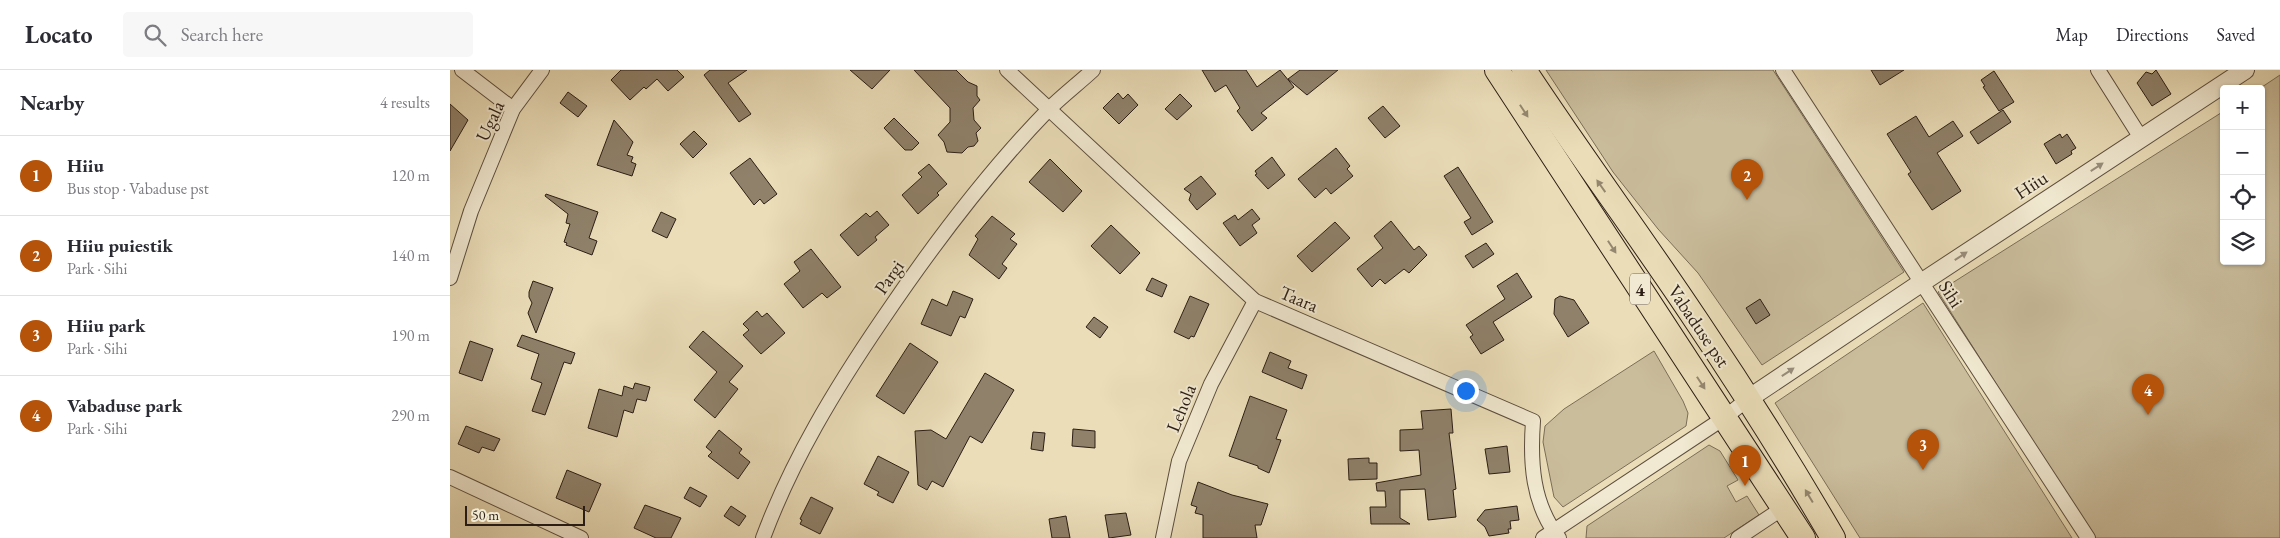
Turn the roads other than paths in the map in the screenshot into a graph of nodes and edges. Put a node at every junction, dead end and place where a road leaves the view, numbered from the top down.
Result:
1 (462, 70) edge
2 (542, 70) edge
3 (1007, 70) edge
4 (1094, 70) edge
5 (1497, 70) edge
6 (1524, 70) edge
7 (1783, 70) edge
8 (2098, 70) edge
9 (2245, 70) edge
10 (513, 110) junction
11 (1049, 110) junction
12 (2141, 138) junction
13 (450, 278) edge
14 (1921, 283) junction
15 (1255, 301) junction
16 (1748, 399) junction
17 (1724, 418) junction
18 (450, 477) edge
19 (1783, 508) junction
20 (1552, 536) edge
21 (581, 538) edge
22 (763, 538) edge
23 (1163, 538) edge
24 (1738, 538) edge
25 (1803, 538) edge
26 (1833, 538) edge
27 (2088, 538) edge

1 - 10 street
2 - 10 street, Ugala
3 - 11 street, Taara
4 - 11 street, Pargi
5 -> 17 highway, Vabaduse pst / 4
16 -> 6 highway, Vabaduse pst / 4
7 - 14 street, Sihi
8 - 12 street
9 - 12 street, Hiiu
10 - 13 street, Ugala
11 - 15 street, Taara
11 - 22 street, Pargi
14 -> 12 street, Hiiu
16 -> 14 street, Hiiu
14 - 27 street, Sihi
15 - 20 street, Taara
15 - 23 street, Lehola
16 - 17 street, Hiiu
26 -> 16 highway, Vabaduse pst / 4
17 - 19 highway, Vabaduse pst / 4
17 - 20 street, Hiiu
18 - 21 street
19 - 24 street
19 - 25 highway, Vabaduse pst / 4

